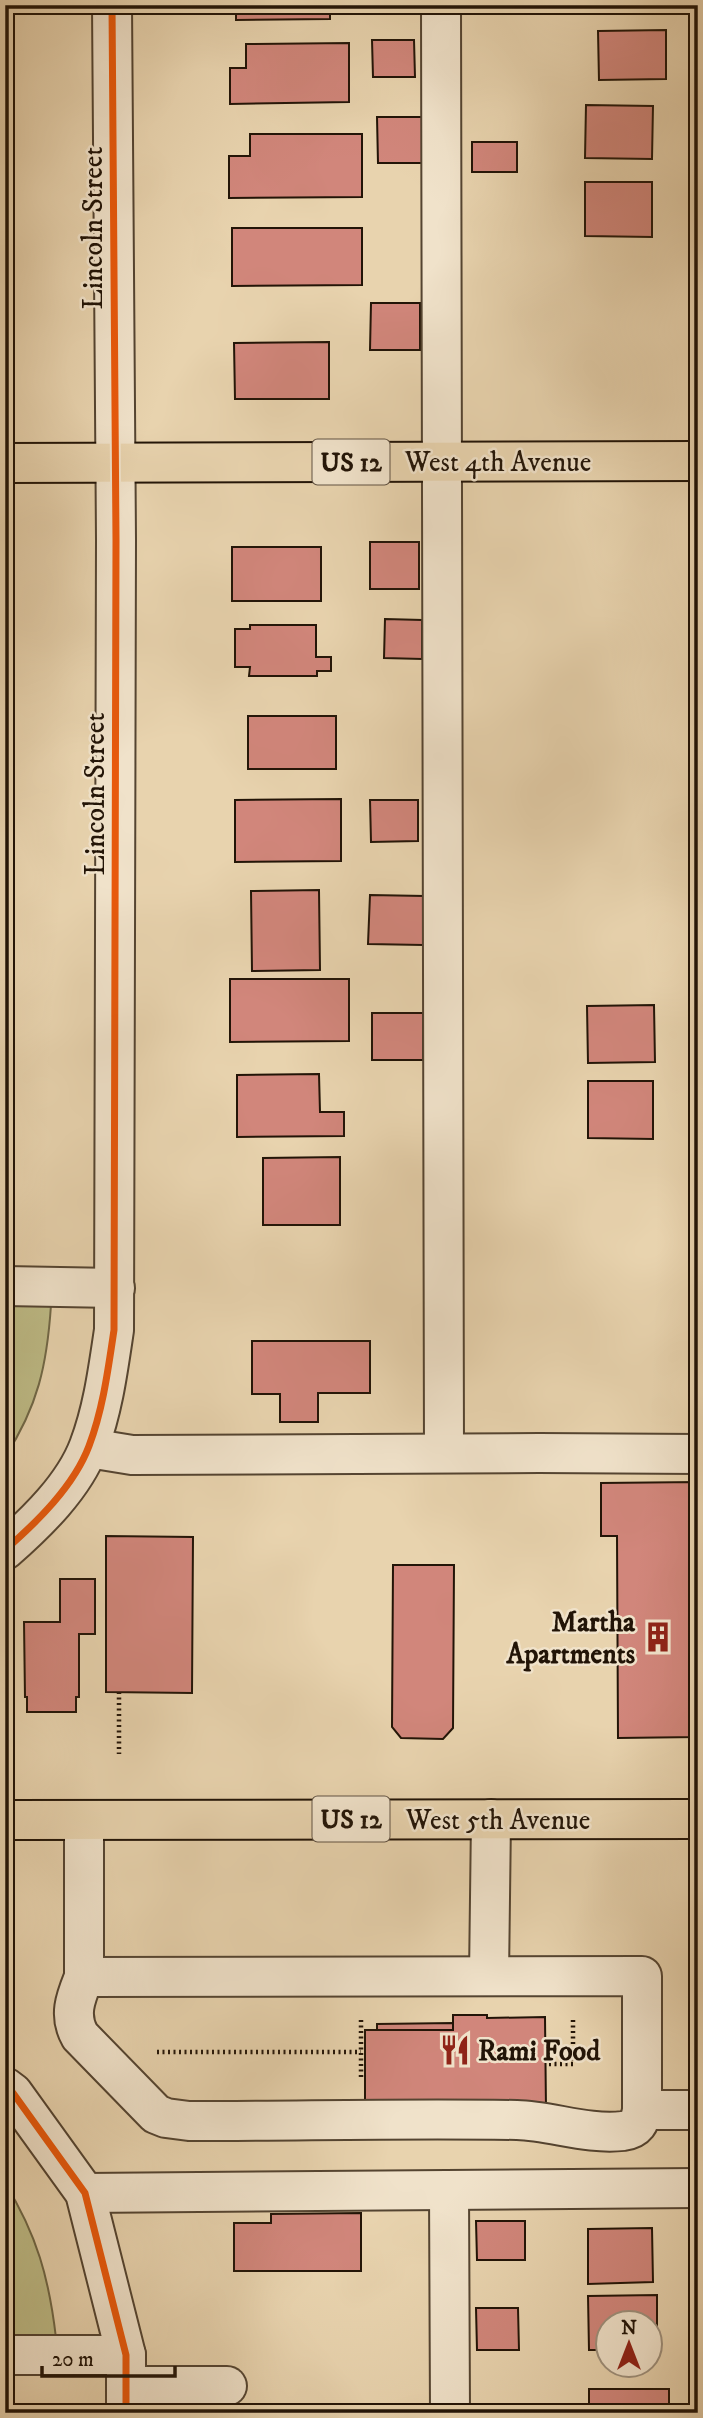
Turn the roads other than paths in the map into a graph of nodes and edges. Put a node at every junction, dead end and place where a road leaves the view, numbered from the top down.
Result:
1 (112, 5) edge
2 (441, 5) edge
3 (443, 461) junction
4 (698, 461) edge
5 (5, 463) edge
6 (115, 463) junction
7 (5, 1286) edge
8 (115, 1288) junction
9 (89, 1448) junction
10 (444, 1453) junction
11 (698, 1454) edge
12 (5, 1550) edge
13 (491, 1819) junction
14 (698, 1819) edge
15 (5, 1820) edge
16 (84, 1820) junction
17 (489, 1976) junction
18 (84, 1977) junction
19 (5, 2087) edge
20 (642, 2110) junction
21 (698, 2110) edge
22 (698, 2188) edge
23 (449, 2190) junction
24 (85, 2193) junction
25 (5, 2355) edge
26 (126, 2384) edge
27 (227, 2386) dead end
28 (450, 2413) edge

1 - 6 street, Lincoln Street
2 - 3 street
3 - 4 main road, West 4th Avenue / US 12
3 - 6 main road, West 4th Avenue / US 12
3 - 10 street
5 - 6 main road, West 4th Avenue / US 12
6 - 8 street, Lincoln Street
7 - 8 street
8 - 9 street, Lincoln Street
9 - 10 street
9 - 12 street, Lincoln Street
10 - 11 street
13 - 14 main road, West 5th Avenue / US 12
13 - 16 main road, West 5th Avenue / US 12
13 - 17 street
15 - 16 main road, West 5th Avenue / US 12
16 - 18 street
17 - 18 street
17 - 20 street
18 - 20 street
19 - 24 street
20 - 21 street
22 - 23 street
23 - 24 street
23 - 28 street
24 - 26 street
25 - 26 street
26 - 27 street

